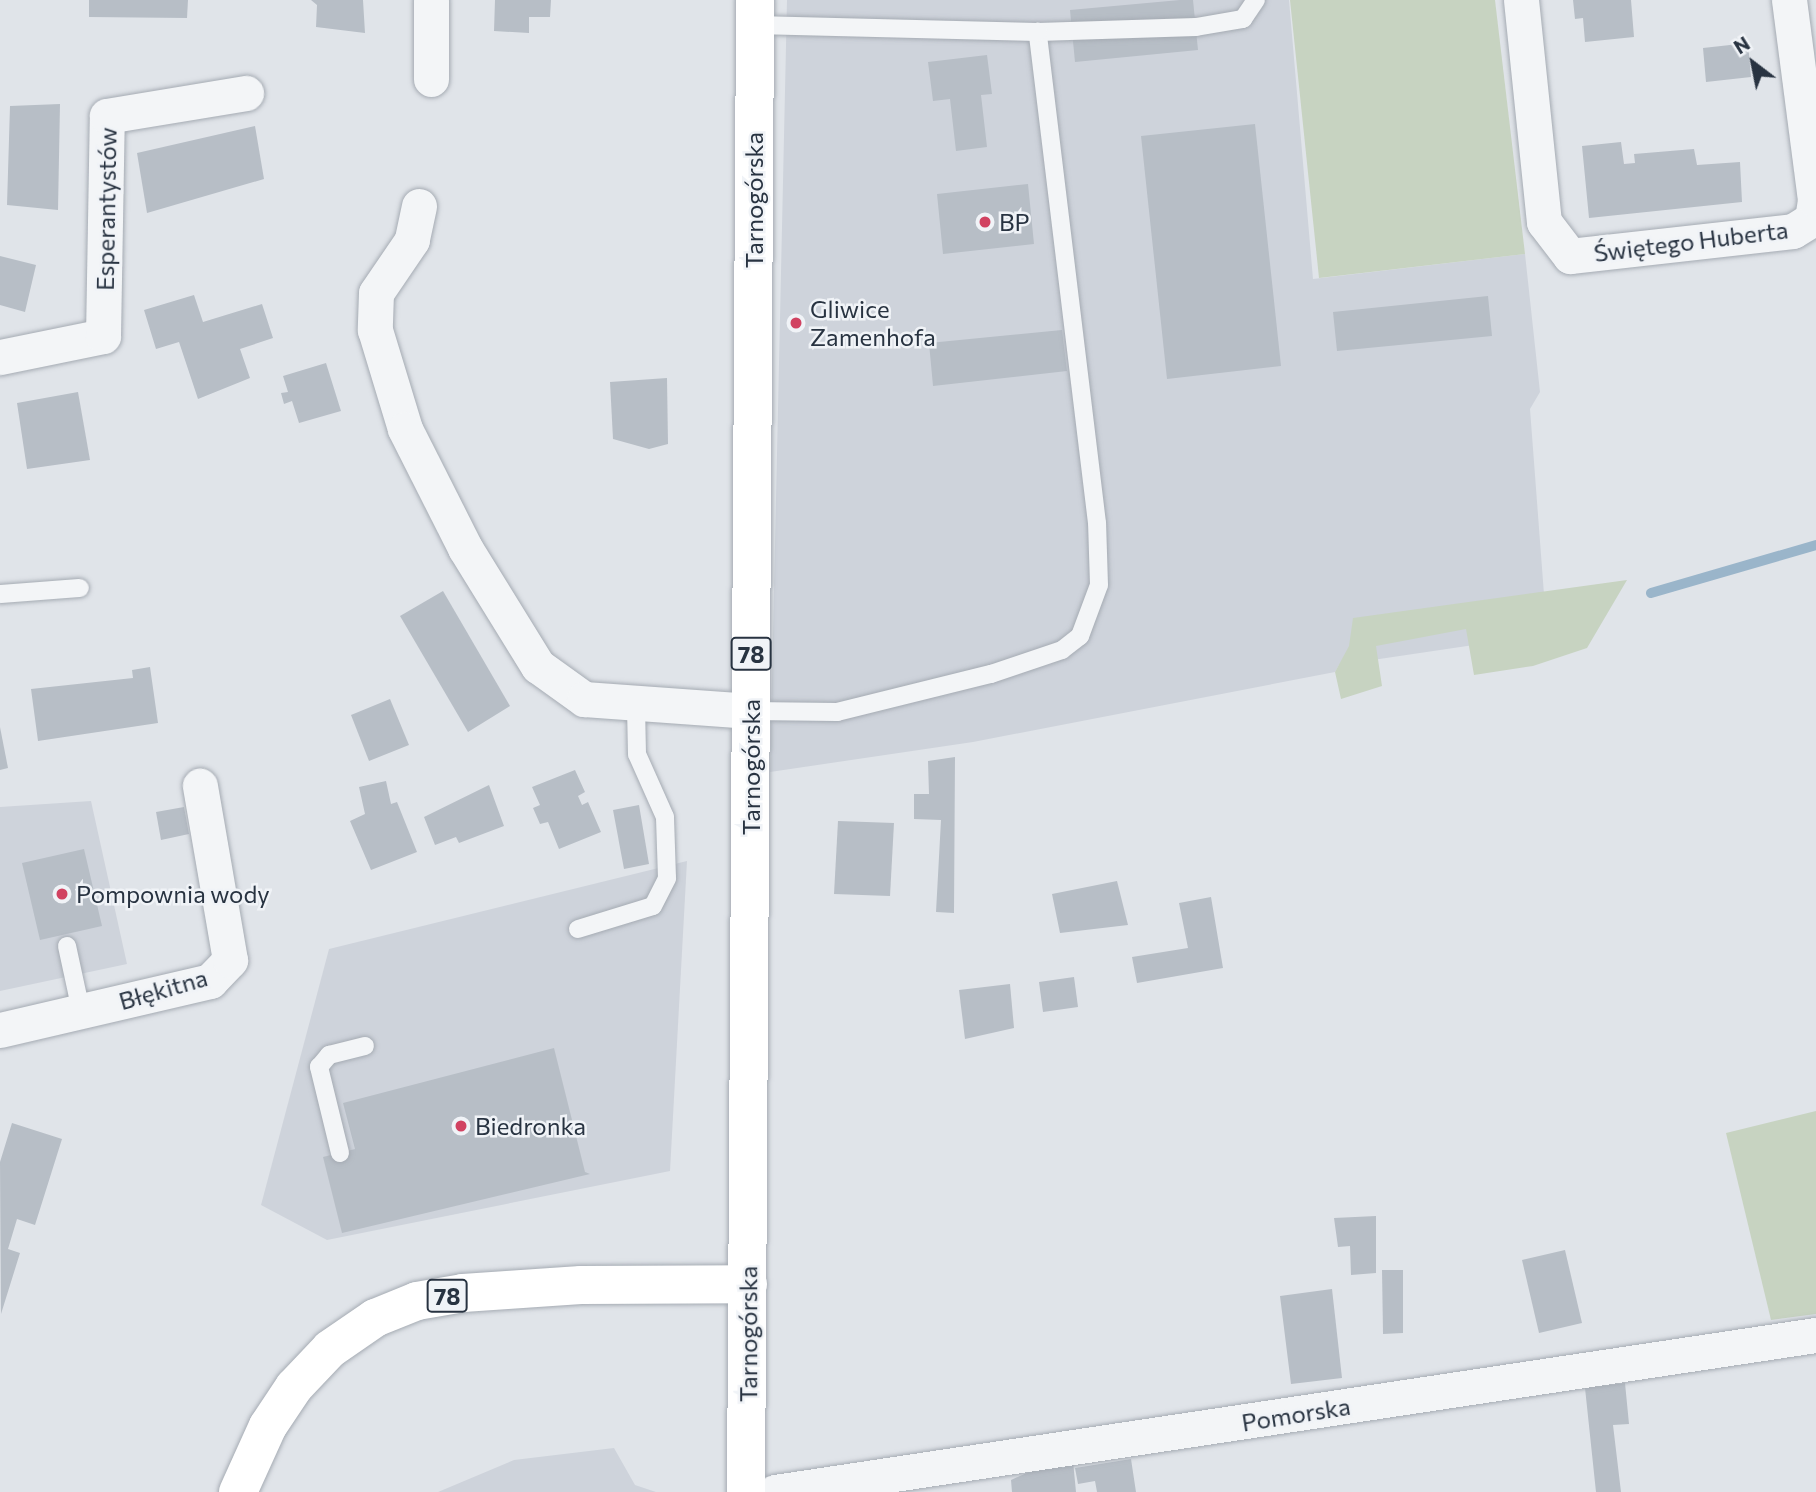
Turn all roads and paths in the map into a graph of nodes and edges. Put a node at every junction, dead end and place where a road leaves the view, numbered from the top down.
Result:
1 (431, 0) edge
2 (1256, 0) edge
3 (1521, 0) edge
4 (1789, 0) edge
5 (755, 12) edge
6 (1038, 32) junction
7 (431, 79) dead end
8 (246, 93) dead end
9 (419, 206) dead end
10 (0, 357) edge
11 (80, 588) dead end
12 (0, 594) edge
13 (636, 705) junction
14 (751, 711) junction
15 (200, 786) dead end
16 (578, 929) dead end
17 (67, 946) dead end
18 (81, 1011) junction
19 (0, 1030) edge
20 (365, 1046) dead end
21 (340, 1153) dead end
22 (748, 1284) junction
23 (1816, 1335) edge
24 (238, 1492) edge
25 (746, 1492) edge
26 (775, 1492) edge

1 - 7 street
2 - 6 lane
3 - 4 street, Świętego Huberta
5 - 6 lane
5 - 14 main road, Tarnogórska / 78
6 - 14 lane
8 - 10 street, Esperantystów
9 - 13 street
11 - 12 lane
13 - 14 street
13 - 16 lane
14 - 22 main road, Tarnogórska / 78
15 - 18 street, Błękitna
17 - 18 lane
18 - 19 street, Błękitna
20 - 21 lane
22 - 24 main road, 78
22 - 25 main road, Tarnogórska / 78
23 - 26 street, Pomorska

